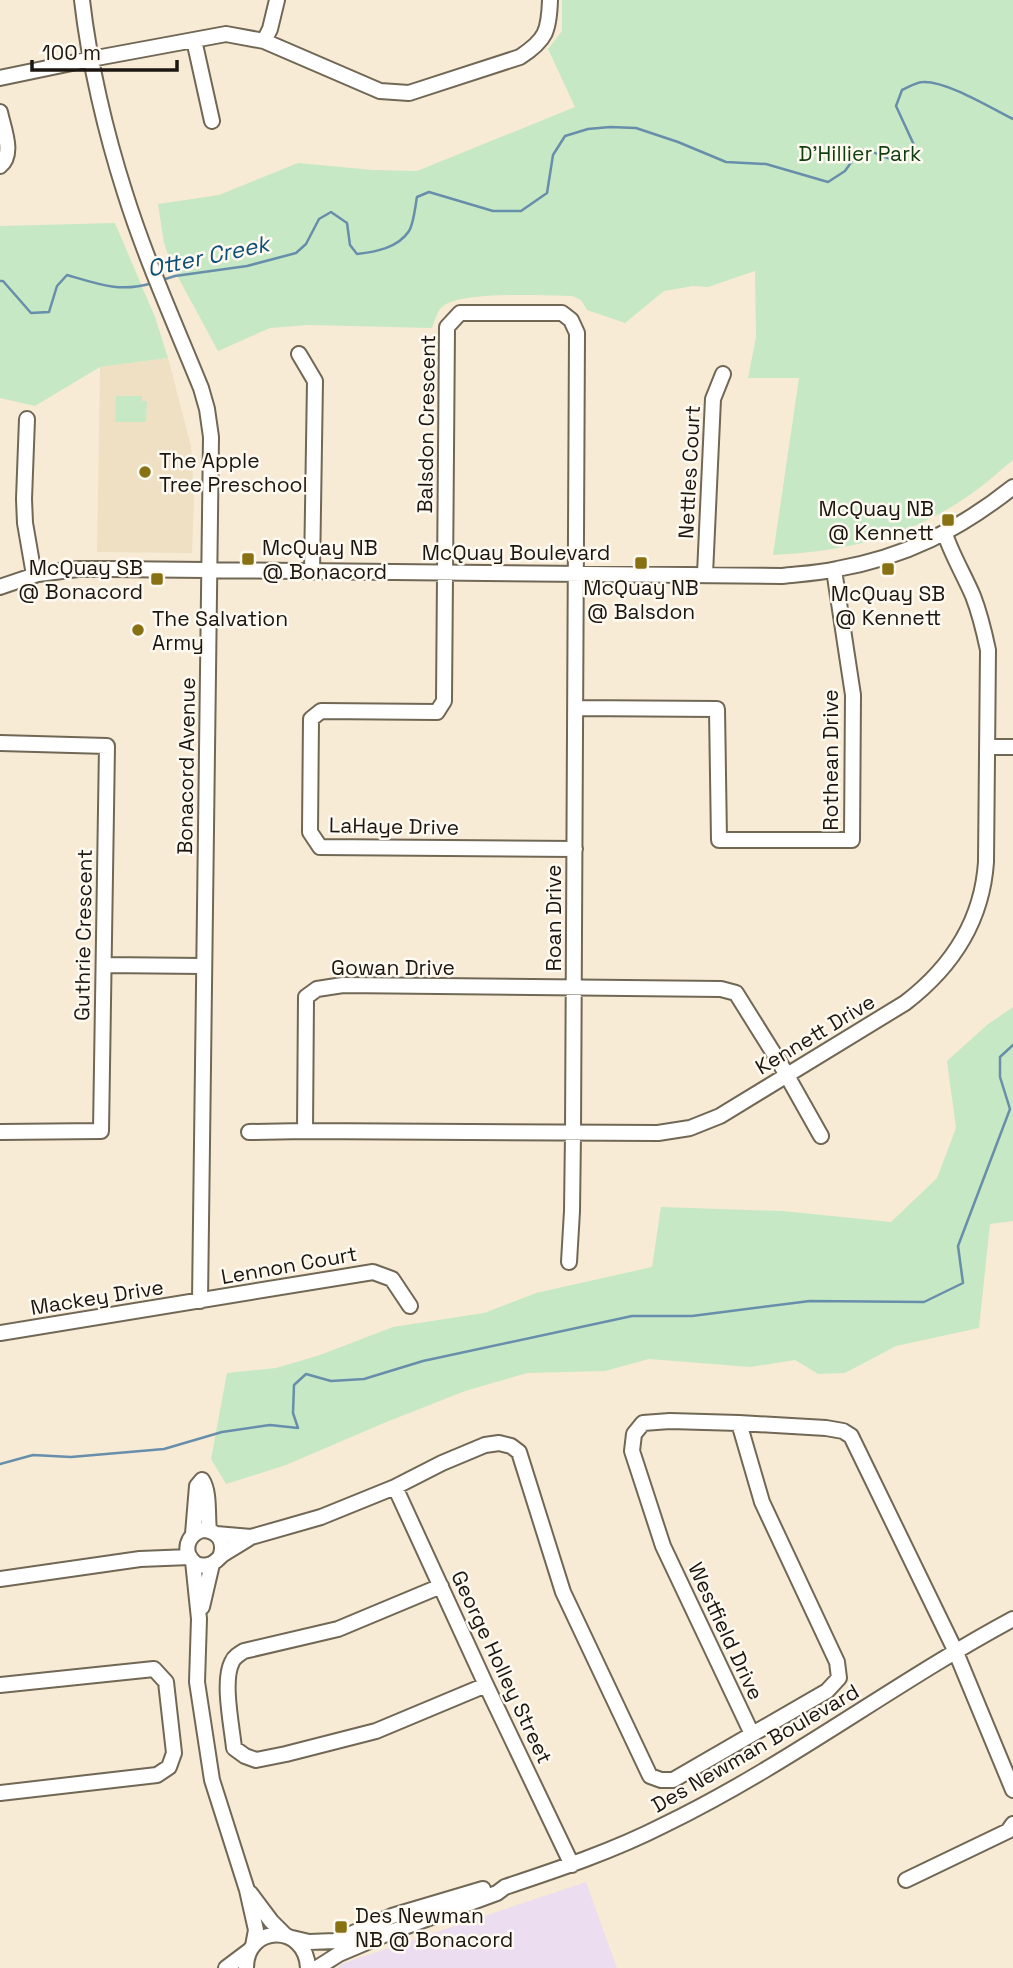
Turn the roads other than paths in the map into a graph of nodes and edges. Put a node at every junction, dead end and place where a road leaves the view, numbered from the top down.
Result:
1 (82, 0) edge
2 (277, 0) edge
3 (550, 0) edge
4 (194, 40) junction
5 (264, 41) junction
6 (91, 59) junction
7 (0, 78) edge
8 (0, 112) edge
9 (212, 121) dead end
10 (0, 166) edge
11 (299, 354) dead end
12 (723, 374) dead end
13 (27, 419) dead end
14 (1013, 487) edge
15 (945, 534) junction
16 (210, 570) junction
17 (834, 570) junction
18 (312, 572) junction
19 (445, 573) junction
20 (576, 573) junction
21 (34, 575) junction
22 (705, 575) junction
23 (0, 587) edge
24 (575, 708) junction
25 (0, 743) edge
26 (987, 747) junction
27 (1013, 747) edge
28 (575, 849) junction
29 (104, 965) junction
30 (203, 967) junction
31 (574, 988) junction
32 (787, 1076) junction
33 (305, 1131) junction
34 (0, 1132) edge
35 (249, 1132) dead end
36 (573, 1133) junction
37 (821, 1136) dead end
38 (569, 1262) dead end
39 (200, 1301) junction
40 (411, 1306) dead end
41 (0, 1333) edge
42 (739, 1423) junction
43 (395, 1487) junction
44 (213, 1532) junction
45 (251, 1537) junction
46 (191, 1549) junction
47 (216, 1560) junction
48 (0, 1579) edge
49 (441, 1586) junction
50 (199, 1619) junction
51 (1013, 1619) edge
52 (955, 1650) junction
53 (0, 1685) edge
54 (486, 1685) junction
55 (752, 1734) junction
56 (1013, 1790) edge
57 (0, 1793) edge
58 (1013, 1824) edge
59 (572, 1865) junction
60 (906, 1880) dead end
61 (505, 1886) junction
62 (247, 1890) junction
63 (288, 1937) junction
64 (252, 1947) junction
65 (226, 1968) edge
66 (246, 1968) edge
67 (308, 1968) edge
68 (317, 1968) edge

1 - 6 street, Bonacord Avenue
2 - 5 street
3 - 5 street
4 - 5 street
4 - 6 street
4 - 9 street
6 - 7 street
6 - 16 street, Bonacord Avenue
8 - 10 street
11 - 18 street
12 - 22 street, Nettles Court
13 - 21 street
14 - 15 street, McQuay Boulevard
15 - 17 street, McQuay Boulevard
15 - 26 street, Kennett Drive
16 - 18 street, McQuay Boulevard
16 - 21 street, McQuay Boulevard
16 - 30 street, Bonacord Avenue
17 - 22 street, McQuay Boulevard
17 - 24 street, Rothean Drive
18 - 19 street, McQuay Boulevard
19 - 20 street, McQuay Boulevard
19 - 20 street, Balsdon Crescent
19 - 28 street, LaHaye Drive
20 - 22 street, McQuay Boulevard
20 - 24 street, Roan Drive
21 - 23 street, McQuay Boulevard
24 - 28 street, Roan Drive
25 - 29 street, Guthrie Crescent
26 - 27 street
26 - 32 street, Kennett Drive
28 - 31 street, Roan Drive
29 - 30 street
29 - 34 street, Guthrie Crescent
30 - 39 street, Bonacord Avenue
31 - 32 street
31 - 33 street, Gowan Drive
31 - 36 street, Roan Drive
32 - 36 street, Kennett Drive
32 - 37 street
33 - 35 street, Kennett Drive
33 - 36 street, Kennett Drive
36 - 38 street, Roan Drive
39 - 40 street, Lennon Court
39 - 41 street, Mackey Drive
42 - 52 street, Westfield Drive
42 - 55 street
42 - 55 street, Westfield Drive
43 - 45 street, Westfield Drive
43 - 49 street, George Holley Street
43 - 55 street, Westfield Drive
44 - 45 street, Westfield Drive
44 - 46 street
44 - 46 street
44 - 47 street
45 - 47 street
46 - 47 street
46 - 48 street
46 - 50 street
47 - 50 street
49 - 54 street, George Holley Street
49 - 54 street
50 - 62 street
51 - 52 street, Des Newman Boulevard
52 - 56 street, Westfield Drive
52 - 59 street, Des Newman Boulevard
53 - 57 street
54 - 59 street, George Holley Street
58 - 60 street
59 - 61 street, Des Newman Boulevard
61 - 63 street, Des Newman Boulevard
61 - 68 street, Des Newman Boulevard
62 - 63 street
62 - 64 street
63 - 64 street
63 - 67 street
64 - 65 street
64 - 66 street

